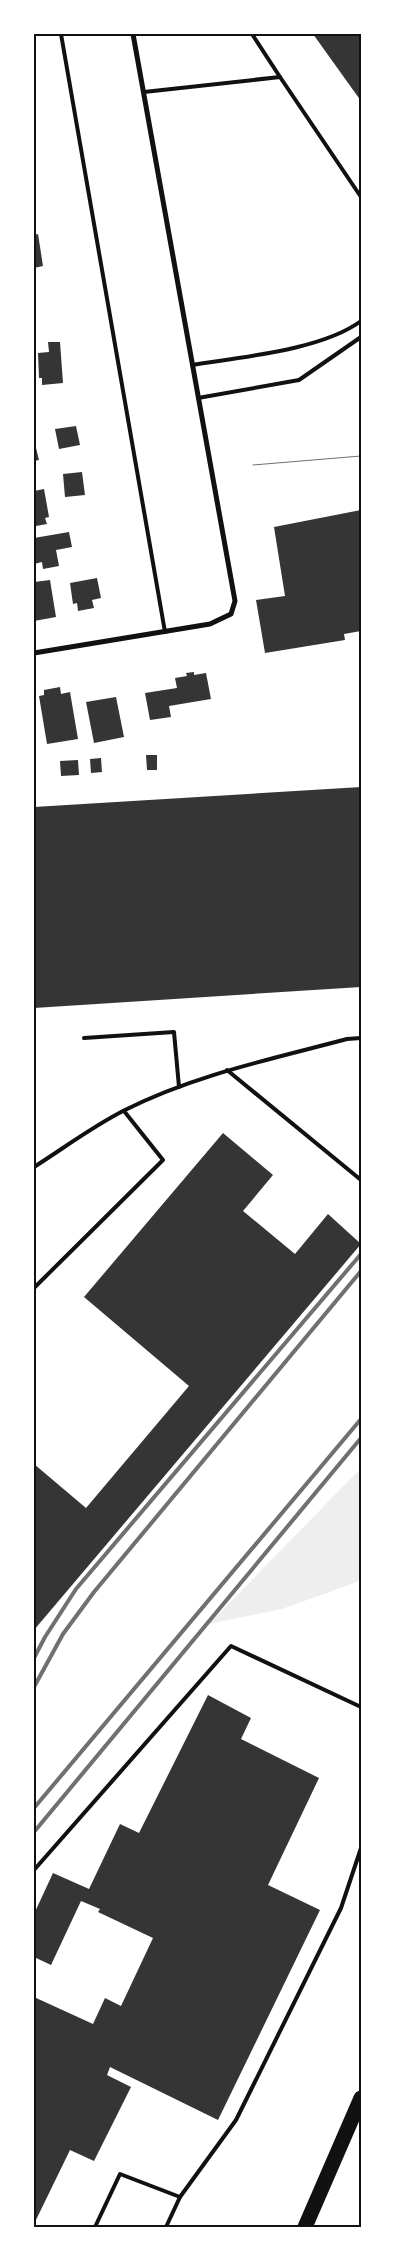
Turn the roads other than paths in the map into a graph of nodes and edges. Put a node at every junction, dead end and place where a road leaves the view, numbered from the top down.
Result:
1 (61, 34) edge
2 (133, 34) edge
3 (252, 34) edge
4 (280, 77) junction
5 (144, 92) junction
6 (361, 197) edge
7 (361, 321) edge
8 (361, 338) edge
9 (192, 365) junction
10 (198, 398) junction
11 (165, 632) junction
12 (34, 653) edge
13 (84, 1038) dead end
14 (361, 1038) edge
15 (227, 1070) junction
16 (180, 1087) junction
17 (124, 1110) junction
18 (34, 1167) edge
19 (361, 1180) edge
20 (34, 1288) edge
21 (361, 1707) edge
22 (361, 1848) edge
23 (34, 1870) edge
24 (361, 2098) edge
25 (180, 2197) junction
26 (95, 2227) edge
27 (166, 2227) edge
28 (305, 2227) edge

1 - 11 lane
2 - 5 street
3 - 4 lane
4 - 5 lane
4 - 6 lane
5 - 9 street
7 - 9 lane
8 - 10 lane
9 - 10 street
10 - 11 street
11 - 12 street
13 - 16 lane
14 - 15 lane
15 - 16 lane
15 - 19 lane
16 - 17 lane
17 - 18 lane
17 - 20 lane
21 - 23 lane
22 - 25 lane
24 - 28 highway
25 - 26 lane
25 - 27 lane

